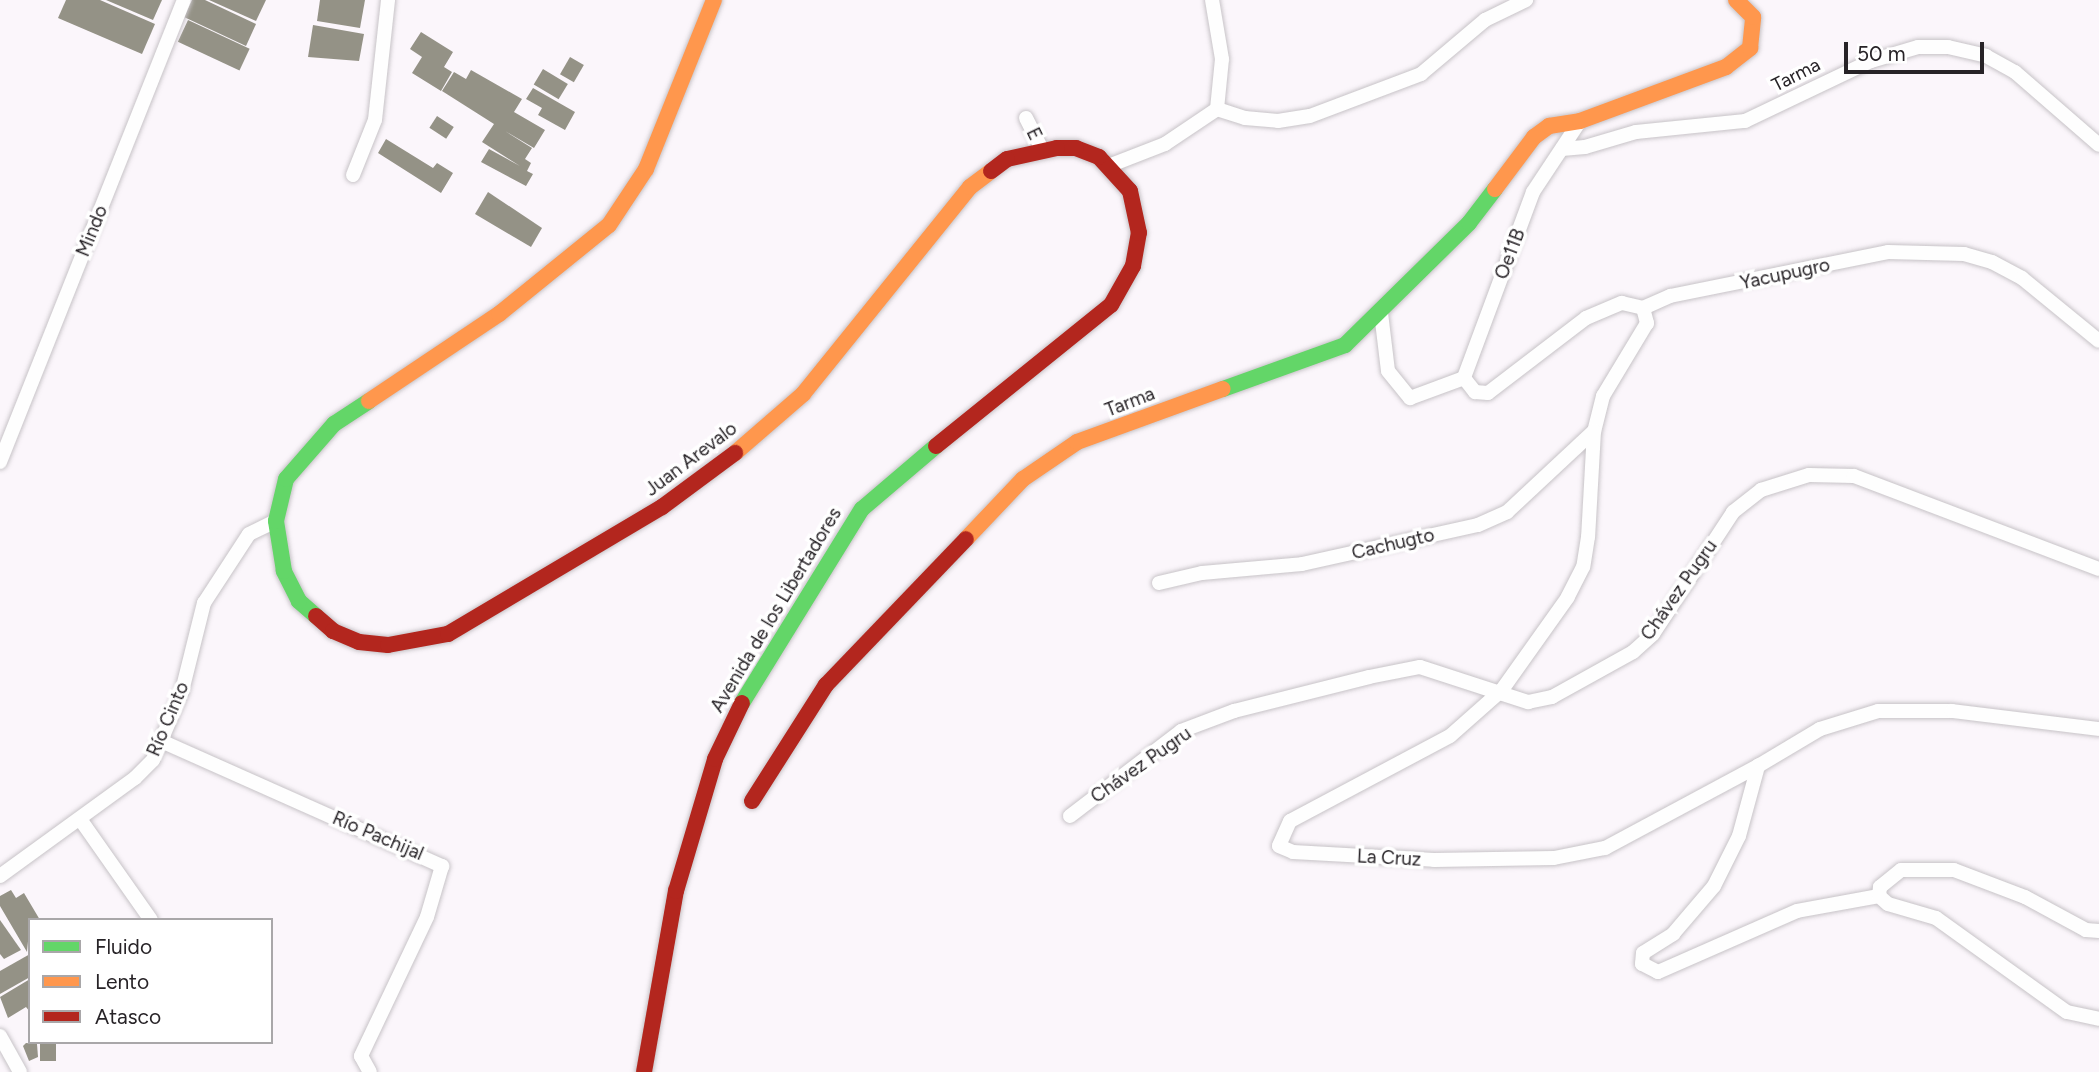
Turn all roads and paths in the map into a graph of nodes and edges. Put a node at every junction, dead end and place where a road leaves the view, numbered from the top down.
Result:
1 (184, 0) edge
2 (388, 0) edge
3 (714, 0) edge
4 (1212, 0) edge
5 (1525, 0) edge
6 (1736, 0) edge
7 (1217, 109) junction
8 (1027, 118) dead end
9 (1580, 121) junction
10 (2099, 145) edge
11 (1562, 149) junction
12 (1042, 150) junction
13 (1111, 165) junction
14 (353, 175) dead end
15 (1643, 308) junction
16 (1381, 313) junction
17 (2099, 341) edge
18 (1464, 378) junction
19 (1594, 431) junction
20 (0, 462) edge
21 (275, 521) junction
22 (2099, 569) edge
23 (1159, 583) dead end
24 (1502, 690) junction
25 (2099, 729) edge
26 (161, 741) junction
27 (1758, 765) junction
28 (752, 801) dead end
29 (1070, 816) dead end
30 (80, 819) junction
31 (0, 876) edge
32 (1879, 896) junction
33 (150, 918) edge
34 (2099, 931) edge
35 (2099, 1019) edge
36 (0, 1036) edge
37 (20, 1072) edge
38 (370, 1072) edge
39 (644, 1072) edge

1 - 20 street, Mindo
2 - 14 street
3 - 21 street
4 - 7 street
5 - 7 street
6 - 9 street, Tarma
7 - 13 street
8 - 12 street, E
9 - 11 street, Oe11B
9 - 16 street, Tarma
10 - 11 street, Tarma
11 - 18 street, Oe11B
12 - 13 street, Juan Arevalo
12 - 21 street, Juan Arevalo
13 - 39 street, Avenida de los Libertadores
15 - 17 street, Yacupugro
15 - 18 street, Yacupugro
15 - 19 street
16 - 18 street
16 - 28 street, Tarma
19 - 23 street, Cachugto
19 - 24 street
21 - 26 street, Río Cinto
22 - 24 street, Chávez Pugru
24 - 27 street, La Cruz
24 - 29 street, Chávez Pugru
25 - 27 street
26 - 30 street, Río Cinto
26 - 38 street, Río Pachijal
27 - 32 street
30 - 31 street, Río Cinto
30 - 33 street
32 - 34 street
32 - 35 street
36 - 37 street

